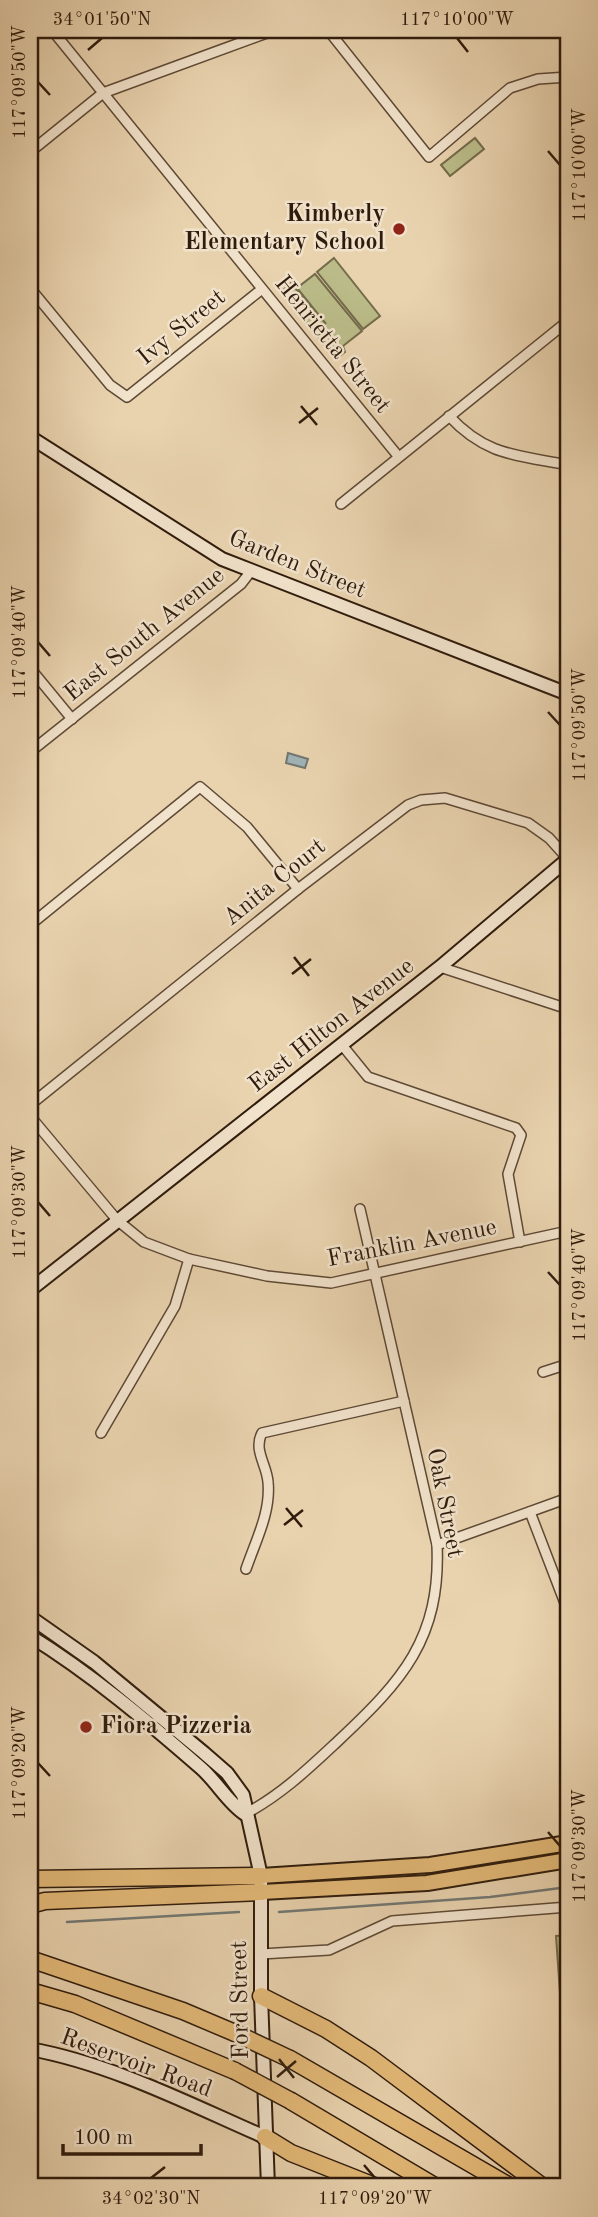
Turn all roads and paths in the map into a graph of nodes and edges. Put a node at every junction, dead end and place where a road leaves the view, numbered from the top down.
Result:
1 (52, 30) edge
2 (275, 30) edge
3 (328, 30) edge
4 (568, 77) edge
5 (103, 93) junction
6 (30, 152) edge
7 (30, 288) edge
8 (262, 289) junction
9 (568, 321) edge
10 (449, 416) junction
11 (30, 437) edge
12 (398, 456) junction
13 (568, 465) edge
14 (341, 504) dead end
15 (251, 571) junction
16 (30, 668) edge
17 (568, 694) edge
18 (72, 719) junction
19 (30, 752) edge
20 (568, 859) edge
21 (298, 888) junction
22 (30, 925) edge
23 (440, 967) junction
24 (568, 1009) edge
25 (342, 1045) junction
26 (30, 1105) edge
27 (30, 1116) edge
28 (360, 1209) dead end
29 (117, 1220) junction
30 (568, 1231) edge
31 (520, 1242) junction
32 (189, 1259) junction
33 (374, 1276) junction
34 (30, 1290) edge
35 (568, 1364) edge
36 (542, 1372) dead end
37 (404, 1401) junction
38 (100, 1433) dead end
39 (568, 1498) edge
40 (530, 1512) junction
41 (437, 1545) junction
42 (246, 1569) dead end
43 (568, 1611) edge
44 (30, 1617) edge
45 (30, 1636) edge
46 (85, 1675) junction
47 (132, 1695) junction
48 (245, 1814) junction
49 (568, 1843) edge
50 (568, 1860) edge
51 (30, 1879) edge
52 (261, 1884) junction
53 (30, 1905) edge
54 (568, 1907) edge
55 (261, 1954) junction
56 (30, 1959) edge
57 (30, 1991) edge
58 (261, 1996) junction
59 (30, 2049) edge
60 (265, 2137) junction
61 (268, 2187) edge
62 (377, 2187) edge
63 (436, 2187) edge
64 (511, 2187) edge
65 (543, 2187) edge

1 - 5 street, Henrietta Street
2 - 5 street
3 - 4 street
5 - 6 street
5 - 8 street, Henrietta Street
7 - 8 street, Ivy Street
8 - 12 street, Henrietta Street
9 - 10 street
10 - 12 street
10 - 13 street
11 - 15 street, Garden Street
12 - 14 street
15 - 17 street, Garden Street
15 - 18 street, East South Avenue
16 - 18 street
18 - 19 street, East South Avenue
20 - 21 street, Anita Court
20 - 23 street, East Hilton Avenue
21 - 22 street
21 - 26 street, Anita Court
23 - 24 street
23 - 25 street, East Hilton Avenue
25 - 29 street, East Hilton Avenue
25 - 31 street
27 - 29 street, Franklin Avenue
28 - 33 street, Oak Street
29 - 32 street, Franklin Avenue
29 - 34 street, East Hilton Avenue
30 - 31 street, Franklin Avenue
31 - 33 street, Franklin Avenue
32 - 33 street, Franklin Avenue
32 - 38 street
33 - 37 street, Oak Street
35 - 36 street
37 - 41 street, Oak Street
37 - 42 street
39 - 40 street
40 - 41 street
40 - 43 street
41 - 48 street, Oak Street
44 - 47 street, Ford Street
45 - 46 street, Ford Street
46 - 47 street
46 - 48 street, Ford Street
47 - 48 street, Ford Street
48 - 52 street, Ford Street
49 - 52 main road
50 - 52 main road
51 - 52 highway
52 - 53 highway
52 - 55 street, Ford Street
54 - 55 street
55 - 58 street, Ford Street
56 - 64 highway, bridge
57 - 63 highway, bridge
58 - 60 street, Ford Street
58 - 65 highway
59 - 60 street, Reservoir Road
60 - 61 street, Ford Street
60 - 62 highway

